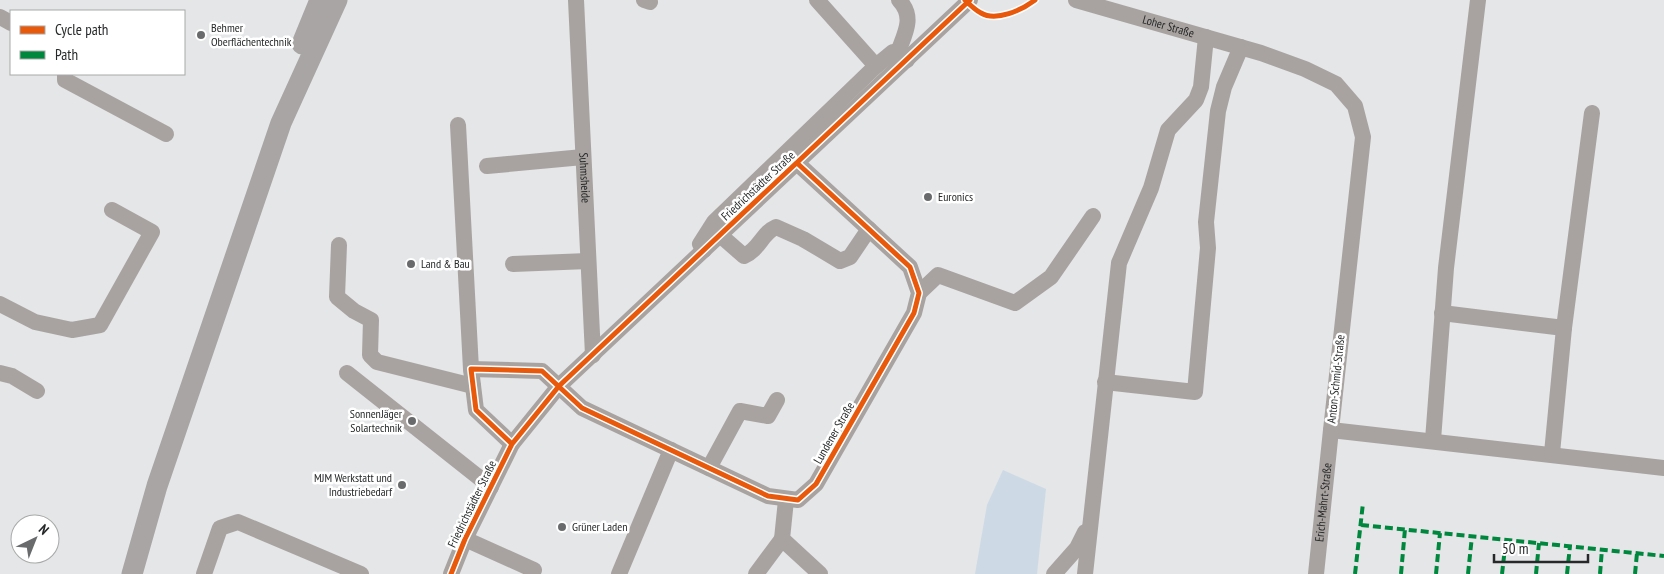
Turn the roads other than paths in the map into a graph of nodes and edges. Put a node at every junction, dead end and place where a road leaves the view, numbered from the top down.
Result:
1 (320, 0) edge
2 (337, 0) edge
3 (576, 0) edge
4 (817, 0) edge
5 (899, 0) edge
6 (970, 0) edge
7 (1076, 0) edge
8 (1478, 0) edge
9 (1206, 37) junction
10 (1241, 47) junction
11 (1261, 53) joint
12 (902, 56) junction
13 (876, 66) junction
14 (65, 75) edge
15 (1592, 114) dead end
16 (281, 123) junction
17 (458, 125) dead end
18 (166, 134) dead end
19 (583, 157) junction
20 (797, 164) junction
21 (487, 166) dead end
22 (112, 210) dead end
23 (1093, 216) dead end
24 (869, 229) junction
25 (720, 235) junction
26 (338, 245) dead end
27 (704, 250) junction
28 (588, 261) junction
29 (513, 264) dead end
30 (919, 293) junction
31 (0, 304) edge
32 (1442, 313) junction
33 (1564, 328) junction
34 (592, 355) junction
35 (471, 369) junction
36 (0, 373) edge
37 (347, 373) dead end
38 (1105, 382) junction
39 (473, 386) junction
40 (559, 386) junction
41 (37, 391) dead end
42 (777, 400) dead end
43 (1331, 430) junction
44 (1433, 440) junction
45 (512, 444) junction
46 (671, 450) junction
47 (1552, 453) junction
48 (709, 468) junction
49 (1664, 468) edge
50 (491, 487) junction
51 (786, 500) junction
52 (1089, 523) junction
53 (465, 539) junction
54 (782, 539) junction
55 (534, 570) dead end
56 (132, 574) edge
57 (204, 574) edge
58 (360, 574) edge
59 (451, 574) edge
60 (619, 574) edge
61 (756, 574) edge
62 (820, 574) edge
63 (1054, 574) edge
64 (1085, 574) edge
65 (1316, 574) edge

1 - 16 main road
2 - 16 main road
3 - 19 street, Suhmsheide
4 - 13 street
5 - 12 street
6 - 12 street, Friedrichstädter Straße
7 - 9 street, Loher Straße
8 - 32 street
9 - 10 street, Loher Straße
9 - 38 street
10 - 11 street, Loher Straße
10 - 38 street
11 - 43 street, Anton-Schmid-Straße
12 - 13 street
12 - 20 street, Friedrichstädter Straße
13 - 27 street
14 - 18 street
15 - 33 street
16 - 56 main road
17 - 35 street
19 - 21 street
19 - 28 street, Suhmsheide
20 - 24 street
20 - 25 street, Friedrichstädter Straße
22 - 31 street
23 - 30 street
24 - 25 street
24 - 30 street
25 - 27 street, Friedrichstädter Straße
26 - 39 street
27 - 34 street, Friedrichstädter Straße
28 - 29 street
28 - 34 street, Suhmsheide
30 - 51 street, Lundener Straße
32 - 33 street
32 - 44 street
33 - 47 street
34 - 40 street, Friedrichstädter Straße
35 - 39 street
35 - 40 street
36 - 41 street
37 - 50 street
38 - 52 street
39 - 45 street
40 - 45 street, Friedrichstädter Straße
40 - 46 street
42 - 48 street
43 - 44 street, Anton-Schmid-Straße
43 - 65 street, Erich-Mahrt-Straße
44 - 47 street, Anton-Schmid-Straße
45 - 50 street, Friedrichstädter Straße
46 - 48 street
46 - 60 street
47 - 49 street, Anton-Schmid-Straße
48 - 51 street
50 - 53 street, Friedrichstädter Straße
51 - 54 street
52 - 63 street
52 - 64 street
53 - 55 street
53 - 59 street, Friedrichstädter Straße
54 - 61 street
54 - 62 street
57 - 58 street

